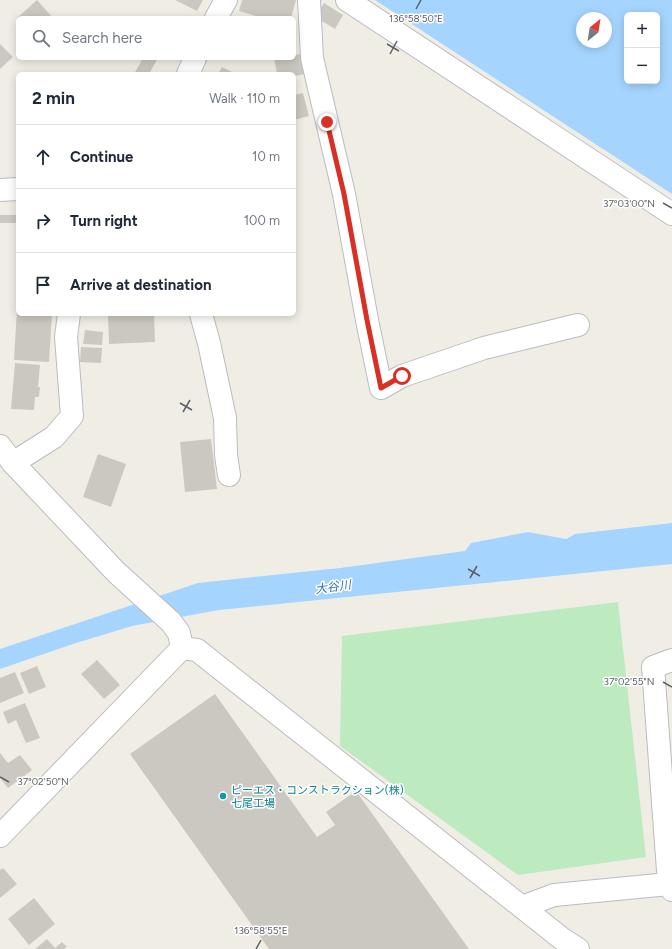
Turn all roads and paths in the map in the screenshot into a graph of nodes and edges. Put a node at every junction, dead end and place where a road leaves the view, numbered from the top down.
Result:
1 (226, 0) edge
2 (308, 0) edge
3 (347, 0) edge
4 (217, 16) edge
5 (194, 60) edge
6 (189, 72) edge
7 (16, 189) edge
8 (0, 190) edge
9 (672, 214) edge
10 (69, 316) edge
11 (202, 316) edge
12 (578, 326) dead end
13 (0, 446) edge
14 (13, 463) junction
15 (228, 475) dead end
16 (180, 641) junction
17 (672, 660) edge
18 (0, 836) edge
19 (671, 887) edge
20 (522, 907) junction
21 (570, 944) edge

1 - 4 street
2 - 12 street
3 - 9 street
5 - 6 street
7 - 8 street
10 - 14 street
11 - 15 street
13 - 14 street
14 - 16 street
16 - 18 street
16 - 20 street
17 - 19 street
19 - 20 street
20 - 21 street

